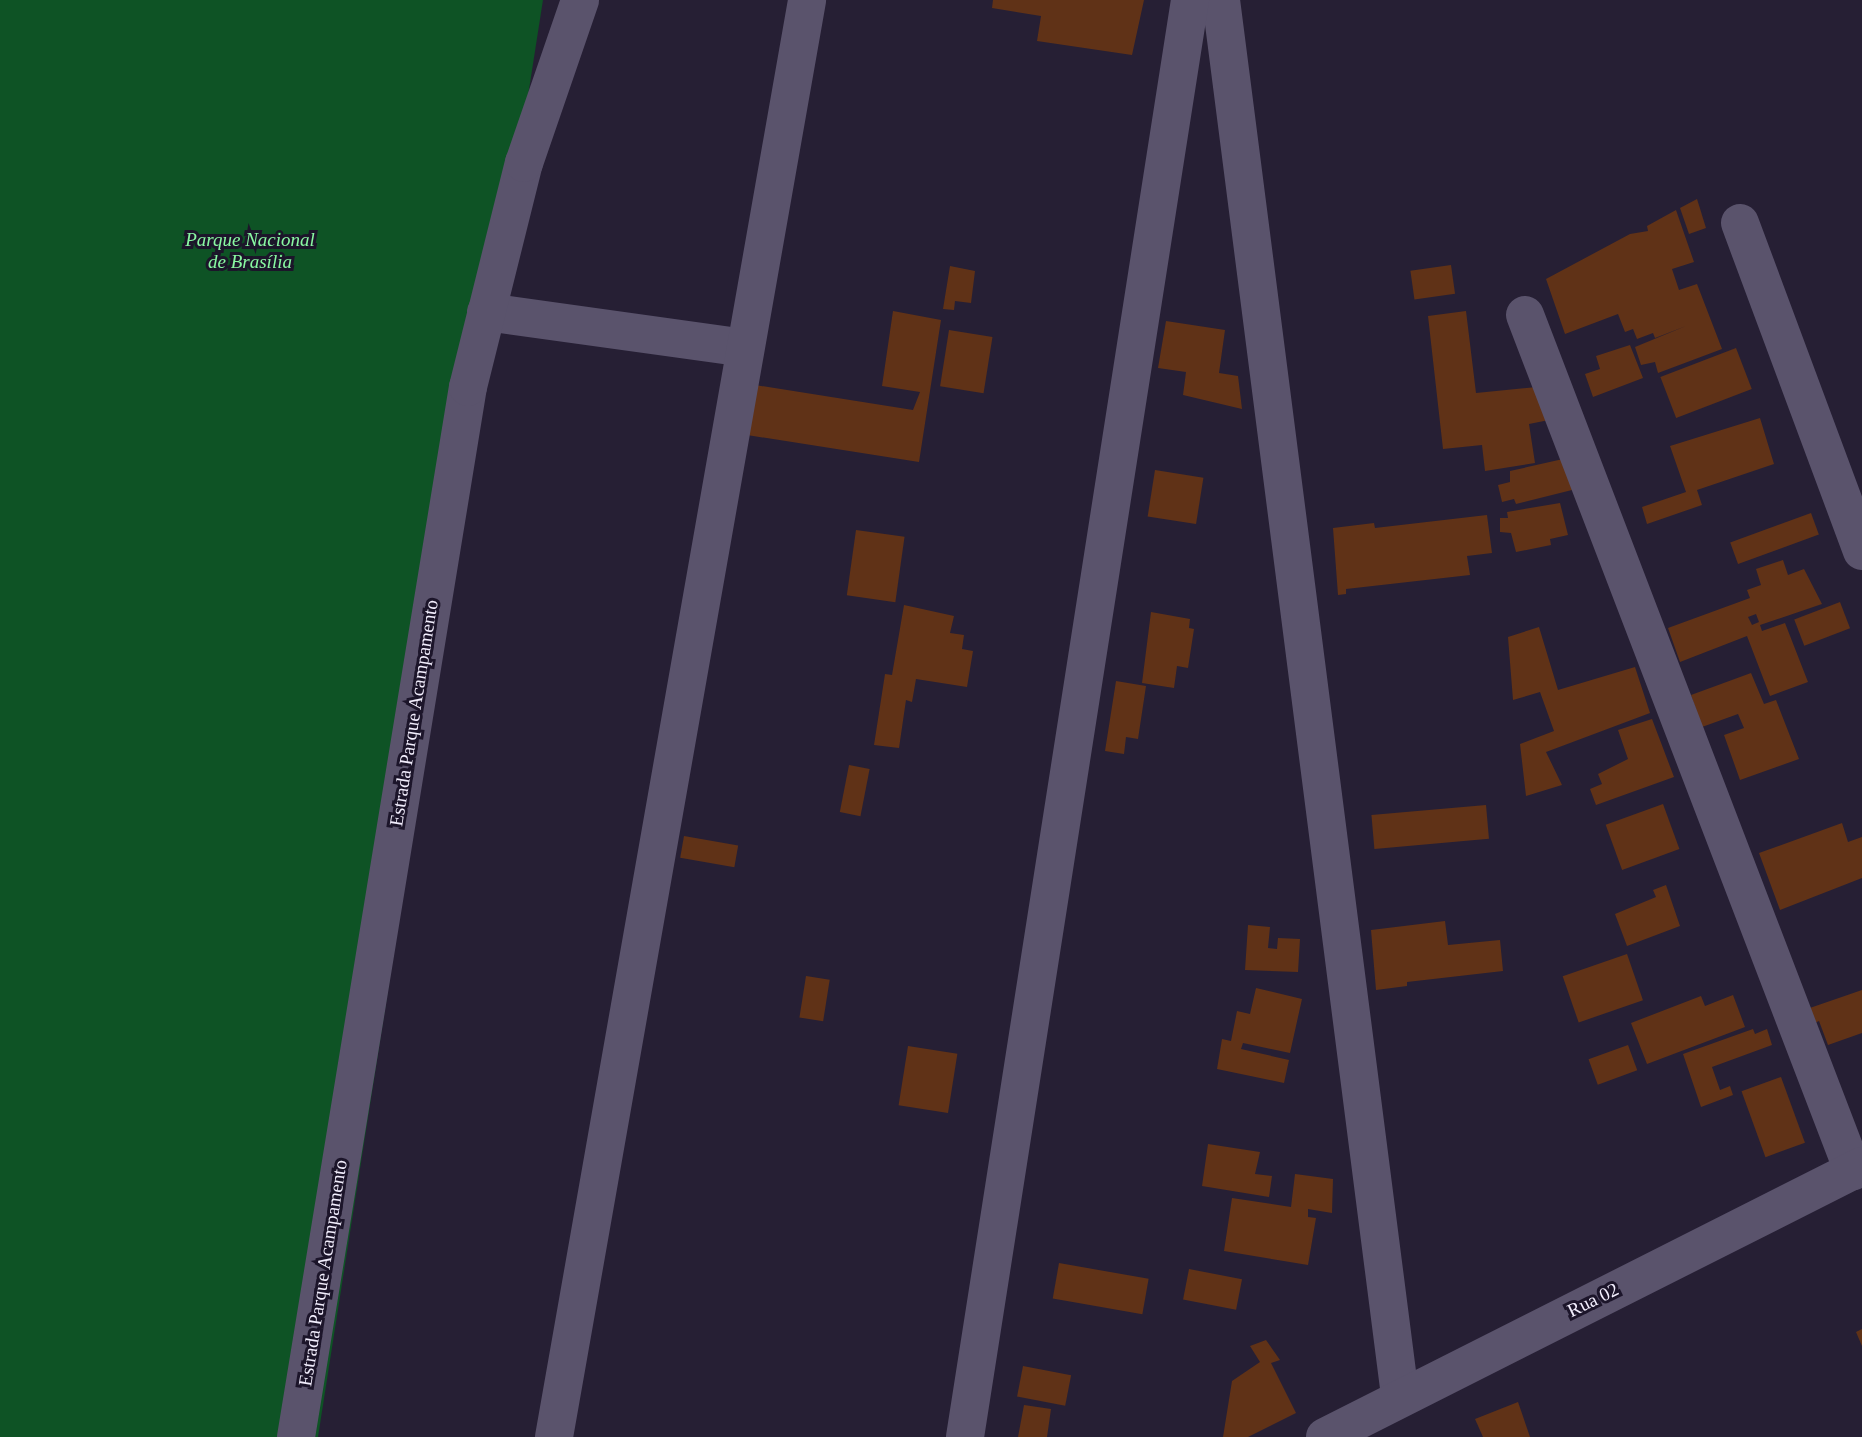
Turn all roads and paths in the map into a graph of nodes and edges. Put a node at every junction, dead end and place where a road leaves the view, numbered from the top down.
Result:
1 (580, 0) edge
2 (807, 0) edge
3 (1190, 0) edge
4 (1221, 0) edge
5 (1740, 222) dead end
6 (486, 312) junction
7 (1525, 315) dead end
8 (744, 348) junction
9 (1862, 551) edge
10 (1857, 1168) edge
11 (1400, 1396) junction
12 (296, 1437) edge
13 (554, 1437) edge
14 (965, 1437) edge
15 (1325, 1437) edge

1 - 6 street, Estrada Parque Acampamento
2 - 8 street
3 - 14 street
4 - 11 street
5 - 9 street
6 - 8 street
6 - 12 street, Estrada Parque Acampamento
7 - 10 street
8 - 13 street
10 - 11 street, Rua 02
11 - 15 street, Rua 02

